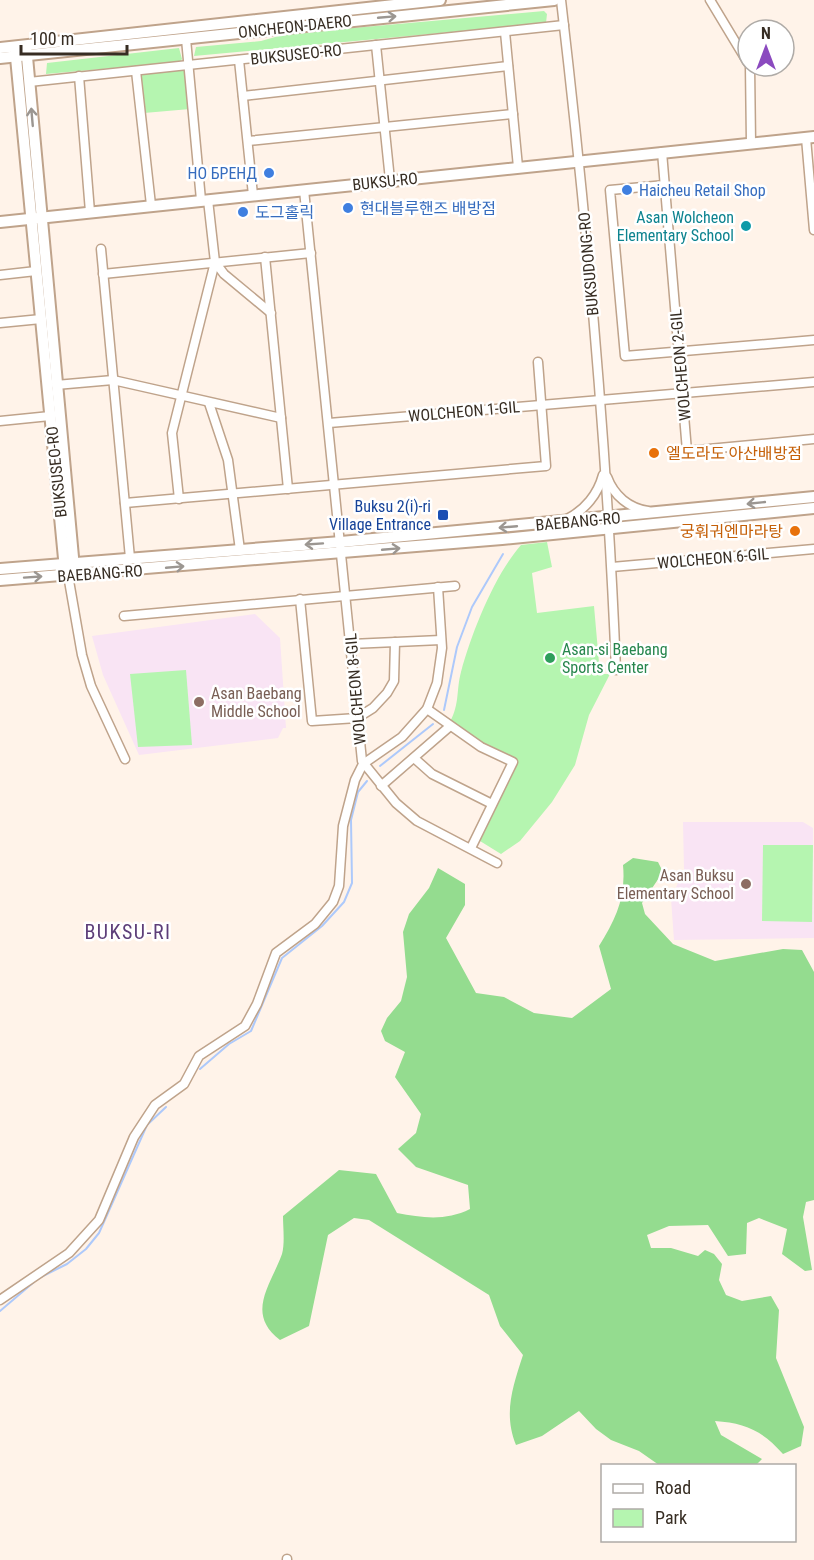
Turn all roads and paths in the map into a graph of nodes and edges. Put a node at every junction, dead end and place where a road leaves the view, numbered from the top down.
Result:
1 (440, 0) edge
2 (554, 0) edge
3 (561, 0) edge
4 (710, 0) edge
5 (564, 26) junction
6 (505, 32) junction
7 (186, 39) junction
8 (736, 43) edge
9 (376, 45) junction
10 (0, 48) edge
11 (21, 51) junction
12 (0, 58) edge
13 (239, 60) junction
14 (189, 65) junction
15 (508, 66) junction
16 (136, 70) junction
17 (79, 76) junction
18 (749, 78) edge
19 (380, 80) junction
20 (29, 82) junction
21 (243, 96) junction
22 (513, 114) junction
23 (385, 127) junction
24 (810, 138) edge
25 (248, 141) junction
26 (751, 143) junction
27 (662, 152) junction
28 (579, 161) junction
29 (518, 167) junction
30 (390, 180) junction
31 (665, 185) junction
32 (304, 190) junction
33 (253, 195) junction
34 (204, 200) junction
35 (151, 206) junction
36 (90, 212) junction
37 (36, 218) junction
38 (0, 222) edge
39 (814, 230) edge
40 (101, 249) dead end
41 (311, 253) junction
42 (265, 257) junction
43 (215, 262) junction
44 (36, 271) junction
45 (103, 274) junction
46 (0, 275) edge
47 (271, 313) junction
48 (41, 319) junction
49 (0, 323) edge
50 (814, 340) edge
51 (679, 352) junction
52 (538, 362) dead end
53 (113, 380) junction
54 (814, 382) edge
55 (56, 385) junction
56 (682, 393) junction
57 (181, 396) junction
58 (599, 400) junction
59 (209, 403) junction
60 (542, 405) junction
61 (50, 416) junction
62 (281, 418) junction
63 (0, 421) edge
64 (329, 423) junction
65 (814, 439) edge
66 (604, 468) junction
67 (335, 485) junction
68 (288, 489) junction
69 (233, 494) junction
70 (814, 497) edge
71 (179, 499) junction
72 (125, 503) junction
73 (814, 508) edge
74 (661, 513) junction
75 (559, 522) junction
76 (609, 523) junction
77 (342, 548) junction
78 (814, 549) edge
79 (240, 550) junction
80 (130, 558) junction
81 (612, 567) junction
82 (0, 569) edge
83 (69, 570) junction
84 (0, 580) edge
85 (455, 586) dead end
86 (438, 587) junction
87 (346, 595) junction
88 (300, 599) junction
89 (124, 616) dead end
90 (441, 640) junction
91 (395, 642) junction
92 (351, 645) junction
93 (616, 670) dead end
94 (427, 709) junction
95 (357, 718) junction
96 (449, 727) junction
97 (414, 758) junction
98 (125, 759) dead end
99 (363, 764) junction
100 (381, 786) junction
101 (492, 804) junction
102 (471, 848) junction
103 (496, 863) dead end
104 (0, 1300) edge

1 - 11 street, ONCHEON-DAERO
7 -> 2 street, ONCHEON-DAERO
3 - 5 street, BUKSUDONG-RO
4 - 8 street
5 - 6 street, BUKSUSEO-RO
5 - 28 street, BUKSUDONG-RO
6 - 9 street, BUKSUSEO-RO
6 - 15 street
7 - 11 street, ONCHEON-DAERO
7 - 14 street
9 - 13 street, BUKSUSEO-RO
9 - 19 street
10 - 11 street, ONCHEON-DAERO
11 - 12 street, ONCHEON-DAERO
11 - 20 street, BUKSUSEO-RO
11 - 37 street, BUKSUSEO-RO
13 - 14 street, BUKSUSEO-RO
13 - 21 street
14 - 16 street, BUKSUSEO-RO
14 - 34 street
15 - 19 street
15 - 22 street
16 - 17 street, BUKSUSEO-RO
16 - 35 street
17 - 20 street, BUKSUSEO-RO
17 - 36 street
18 - 26 street
19 - 21 street
19 - 23 street
37 -> 20 street, BUKSUSEO-RO
21 - 25 street
22 - 23 street
22 - 29 street
23 - 25 street
23 - 30 street
24 - 26 street, BUKSU-RO
24 - 39 street
25 - 33 street
26 - 27 street, BUKSU-RO
27 - 28 street, BUKSU-RO
27 - 31 street, WOLCHEON 2-GIL
28 - 29 street, BUKSU-RO
28 - 58 street, BUKSUDONG-RO
29 - 30 street, BUKSU-RO
30 - 32 street, BUKSU-RO
31 - 51 street, WOLCHEON 2-GIL
31 - 51 street
32 - 33 street, BUKSU-RO
32 - 41 street
33 - 34 street, BUKSU-RO
34 - 35 street, BUKSU-RO
34 - 43 street
35 - 36 street, BUKSU-RO
36 - 37 street, BUKSU-RO
37 - 38 street, BUKSU-RO
37 - 44 street, BUKSUSEO-RO
37 - 55 street, BUKSUSEO-RO
40 - 45 street, BAEBANG-RO
41 - 42 street
41 - 64 street
42 - 43 street
42 - 47 street
43 - 45 street
43 - 47 street
43 - 57 street
44 - 46 street
44 - 48 street, BUKSUSEO-RO
45 - 53 street, BAEBANG-RO
47 - 62 street
48 - 49 street
48 - 61 street, BUKSUSEO-RO
50 - 51 street
51 - 56 street, WOLCHEON 2-GIL
52 - 60 street
53 - 55 street
53 - 57 street
53 - 72 street, BAEBANG-RO
54 - 56 street, WOLCHEON 1-GIL
55 - 83 street, BUKSUSEO-RO
56 - 58 street, WOLCHEON 1-GIL
56 - 65 street, WOLCHEON 2-GIL
57 - 59 street
57 - 71 street
58 - 60 street, WOLCHEON 1-GIL
58 - 66 street, BUKSUDONG-RO
59 - 62 street
59 - 69 street
60 - 64 street, WOLCHEON 1-GIL
60 - 67 street
61 - 63 street
61 - 83 street, BUKSUSEO-RO
62 - 68 street
64 - 67 street
66 - 74 street
66 - 75 street
66 - 76 street, BUKSUDONG-RO
67 - 68 street
67 - 77 street
68 - 69 street
69 - 71 street
69 - 79 street
70 -> 74 street, BAEBANG-RO
71 - 72 street
72 - 80 street, BAEBANG-RO
73 - 76 street, BAEBANG-RO
74 - 76 street, BAEBANG-RO
75 - 76 street, BAEBANG-RO
75 -> 77 street, BAEBANG-RO
77 -> 76 street, BAEBANG-RO
76 - 81 street, BUKSUDONG-RO
77 -> 79 street, BAEBANG-RO
83 -> 77 street, BAEBANG-RO
77 - 87 street, WOLCHEON 8-GIL
78 - 81 street, WOLCHEON 6-GIL
79 - 80 street, BAEBANG-RO
80 - 83 street, BAEBANG-RO
81 - 93 street, BUKSUDONG-RO
82 - 83 street, BAEBANG-RO
84 -> 83 street, BAEBANG-RO
83 - 98 street
85 - 86 street
86 - 87 street
86 - 90 street
87 - 88 street
87 - 92 street, WOLCHEON 8-GIL
88 - 89 street
88 - 95 street
90 - 91 street
90 - 94 street
91 - 92 street
91 - 95 street
92 - 95 street, WOLCHEON 8-GIL
94 - 96 street
94 - 99 street
95 - 99 street, WOLCHEON 8-GIL
96 - 97 street
96 - 101 street
97 - 100 street
97 - 101 street
99 - 100 street, WOLCHEON 8-GIL
99 - 104 street
100 - 102 street, WOLCHEON 8-GIL
101 - 102 street
102 - 103 street, WOLCHEON 8-GIL

